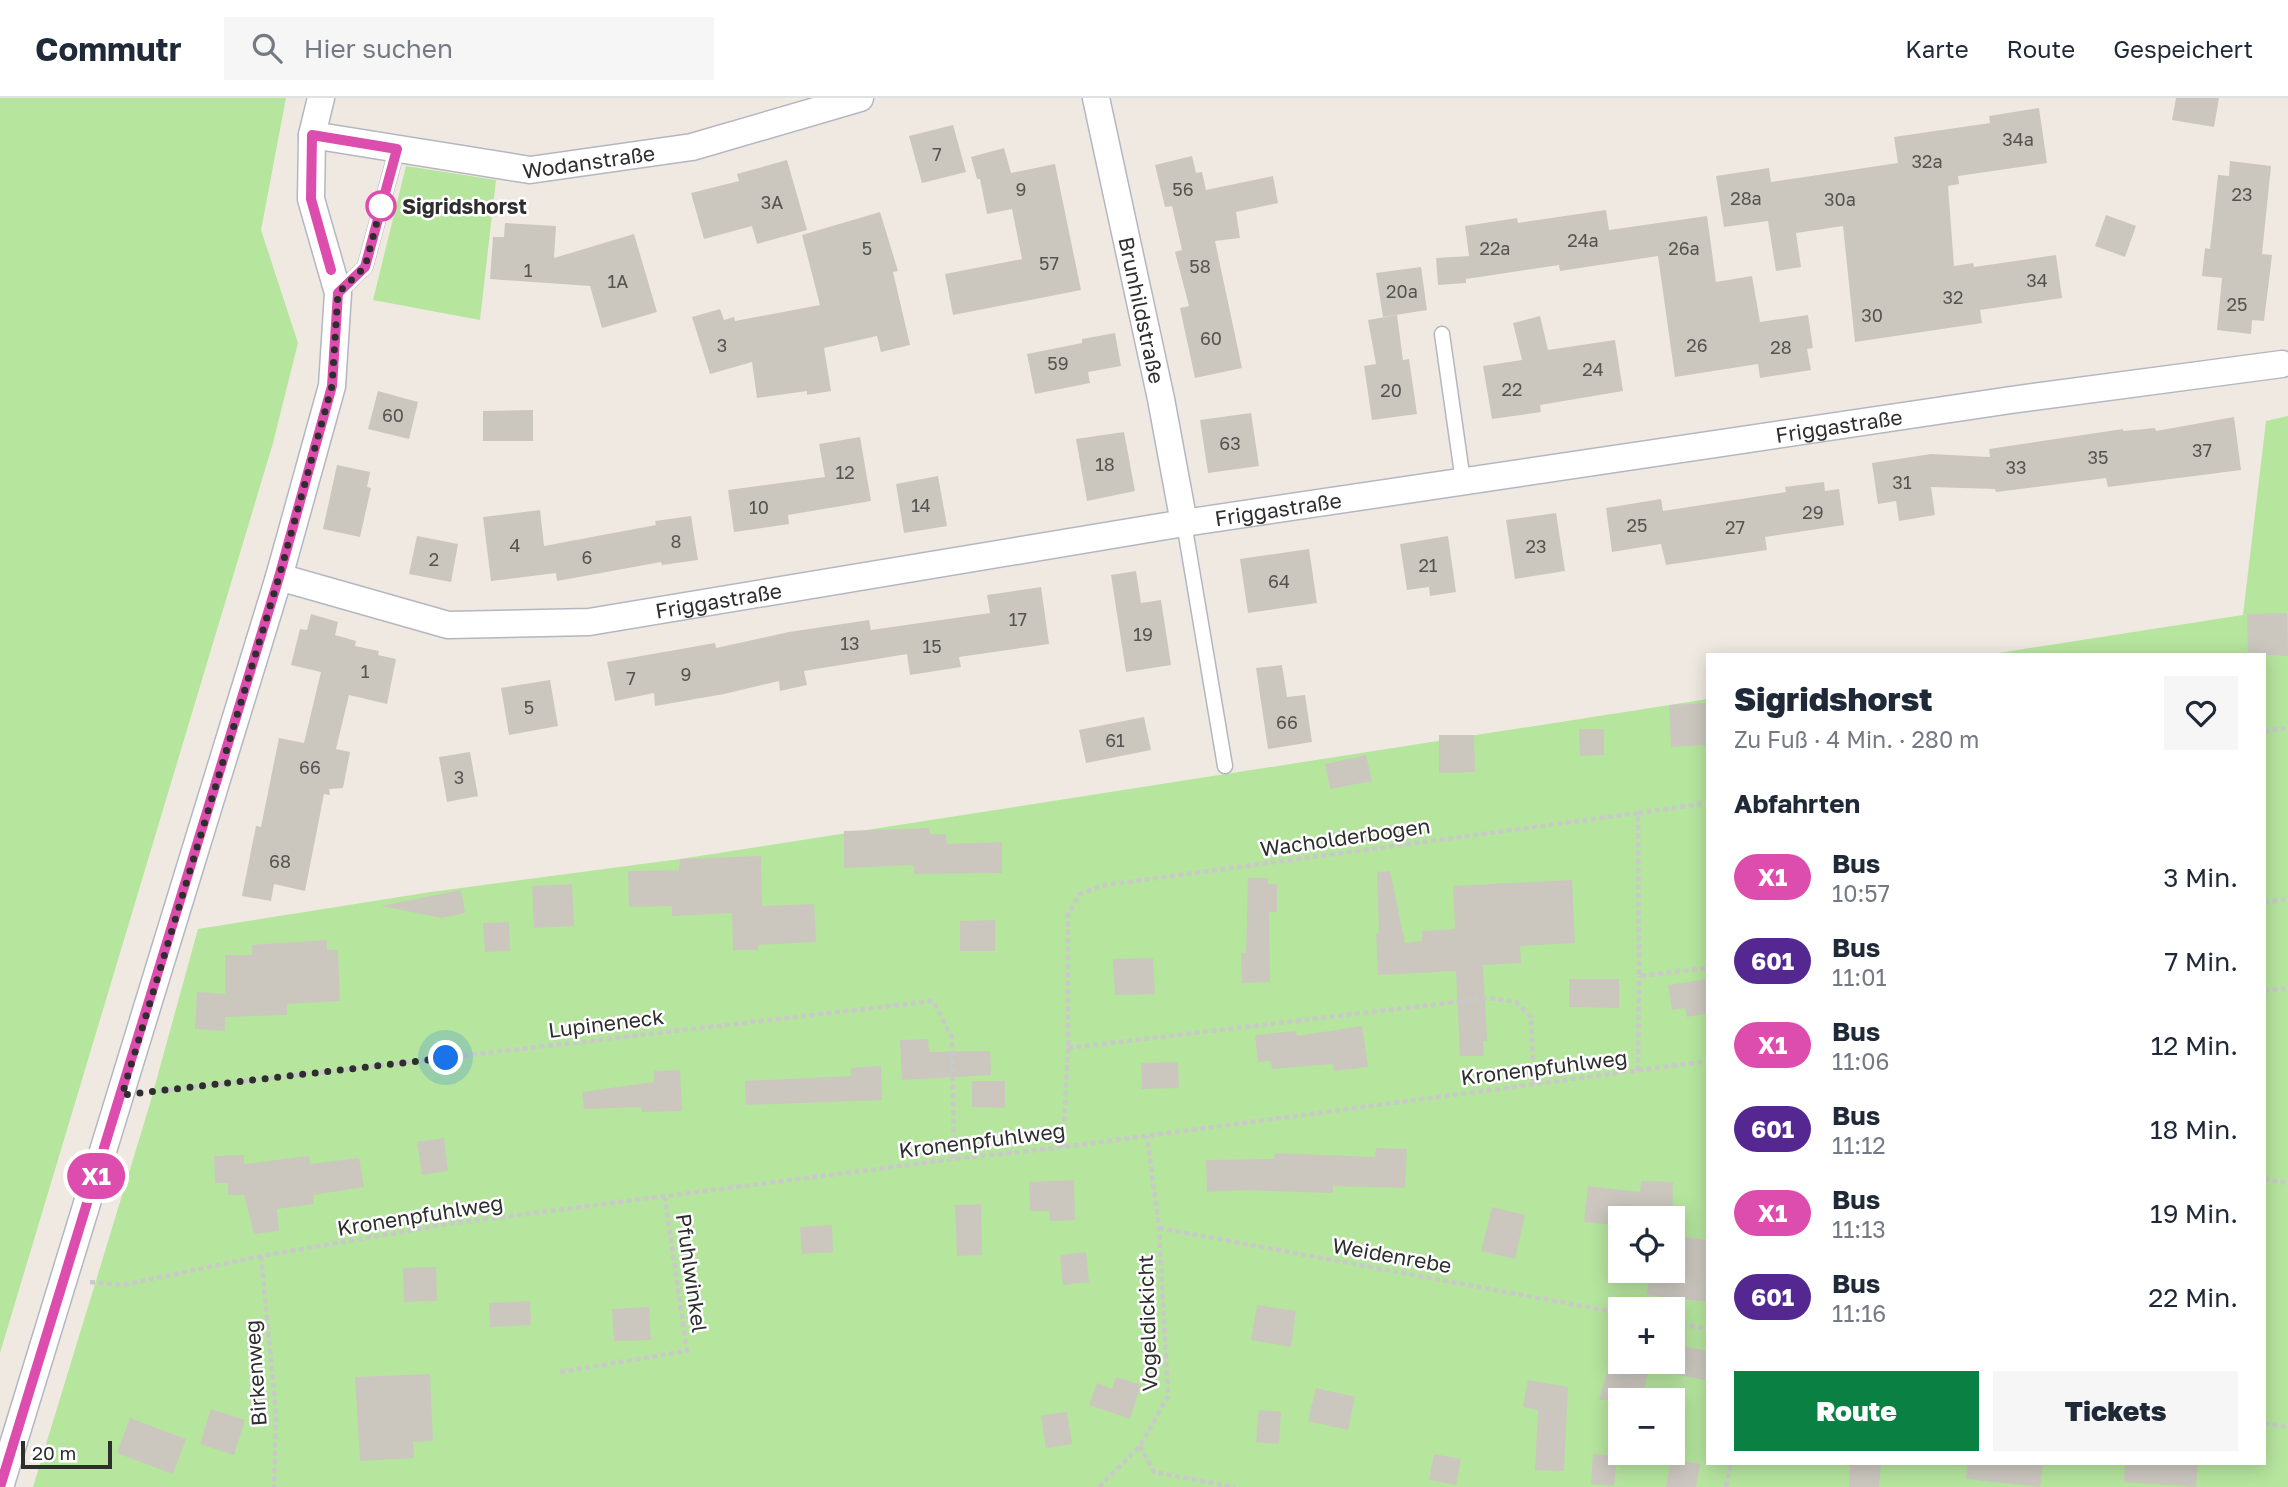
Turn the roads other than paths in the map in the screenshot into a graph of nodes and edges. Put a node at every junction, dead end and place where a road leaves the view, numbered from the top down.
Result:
1 (321, 98) edge
2 (860, 98) edge
3 (1096, 98) edge
4 (312, 135) junction
5 (397, 149) junction
6 (338, 293) junction
7 (1442, 334) dead end
8 (2282, 364) dead end
9 (1463, 481) junction
10 (1184, 523) junction
11 (279, 577) junction
12 (1225, 766) dead end
13 (0, 1487) edge

1 - 4 street
2 - 5 street, Wodanstraße
3 - 10 street, Brunhildstraße
4 - 5 street, Wodanstraße
4 - 6 street
5 - 6 lane
6 - 11 street
7 - 9 lane
8 - 9 street, Friggastraße
9 - 10 street, Friggastraße
10 - 11 street, Friggastraße
10 - 12 lane
11 - 13 street

